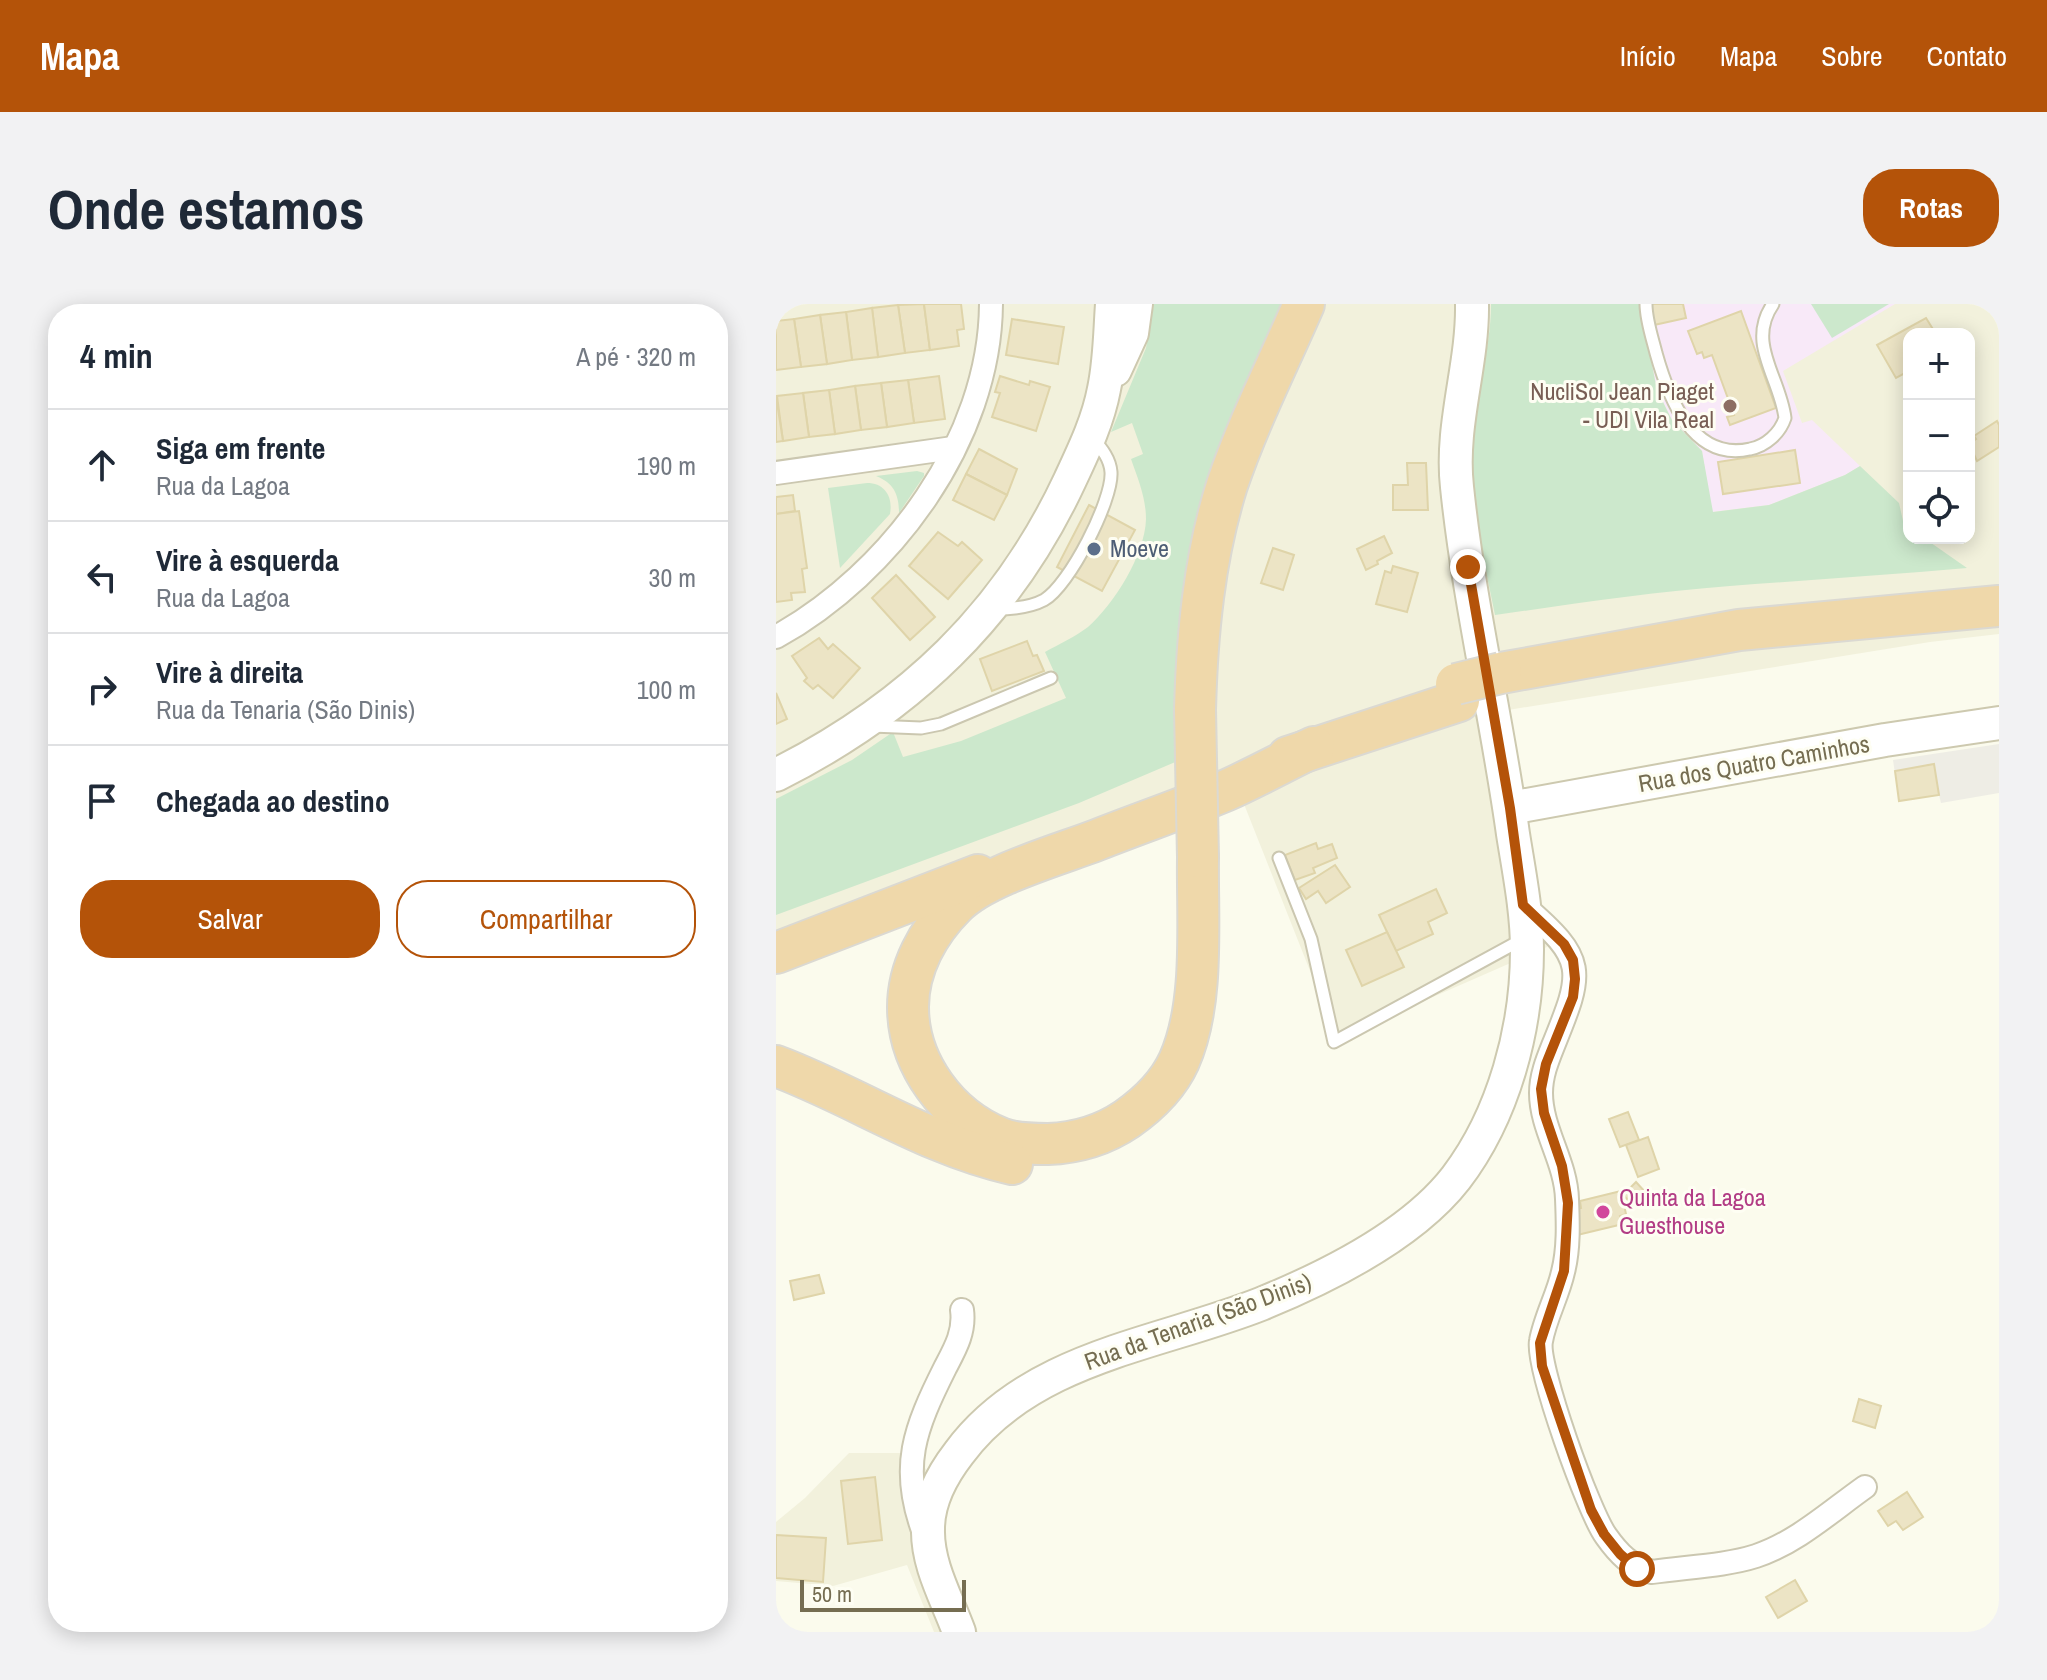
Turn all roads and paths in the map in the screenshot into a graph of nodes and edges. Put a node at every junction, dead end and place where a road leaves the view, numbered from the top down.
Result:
1 (991, 304) edge
2 (1112, 304) edge
3 (1136, 304) edge
4 (1304, 304) edge
5 (1325, 304) edge
6 (1472, 304) edge
7 (1646, 304) edge
8 (1773, 304) edge
9 (1105, 386) junction
10 (1090, 434) junction
11 (953, 448) junction
12 (776, 473) edge
13 (1999, 606) edge
14 (991, 609) junction
15 (1999, 620) edge
16 (776, 637) edge
17 (1051, 678) dead end
18 (1502, 682) junction
19 (1458, 692) junction
20 (1207, 708) junction
21 (1999, 723) edge
22 (864, 725) junction
23 (1314, 747) junction
24 (776, 775) edge
25 (1510, 808) junction
26 (1208, 855) junction
27 (1279, 858) dead end
28 (1523, 905) junction
29 (776, 936) edge
30 (1527, 937) junction
31 (776, 953) edge
32 (776, 1066) edge
33 (962, 1310) dead end
34 (1865, 1487) dead end
35 (928, 1545) junction
36 (959, 1632) edge

1 - 11 street
2 - 9 street
3 - 9 street
4 - 20 highway
5 - 20 highway
6 - 25 street, Rua da Tenaria (São Dinis)
7 - 8 lane
9 - 10 street
10 - 14 street
10 - 14 lane
11 - 12 street
11 - 16 street
13 - 18 highway
14 - 22 street
15 - 18 highway
17 - 22 lane
18 - 19 highway
19 - 23 highway
19 - 29 highway
20 - 26 highway
21 - 25 street, Rua dos Quatro Caminhos
22 - 24 street
23 - 26 highway
23 - 31 highway
25 - 28 street, Rua da Tenaria (São Dinis)
26 - 32 highway
27 - 30 lane
28 - 30 street, Rua da Tenaria (São Dinis)
28 - 34 street
30 - 35 street, Rua da Tenaria (São Dinis)
33 - 35 street
35 - 36 street

